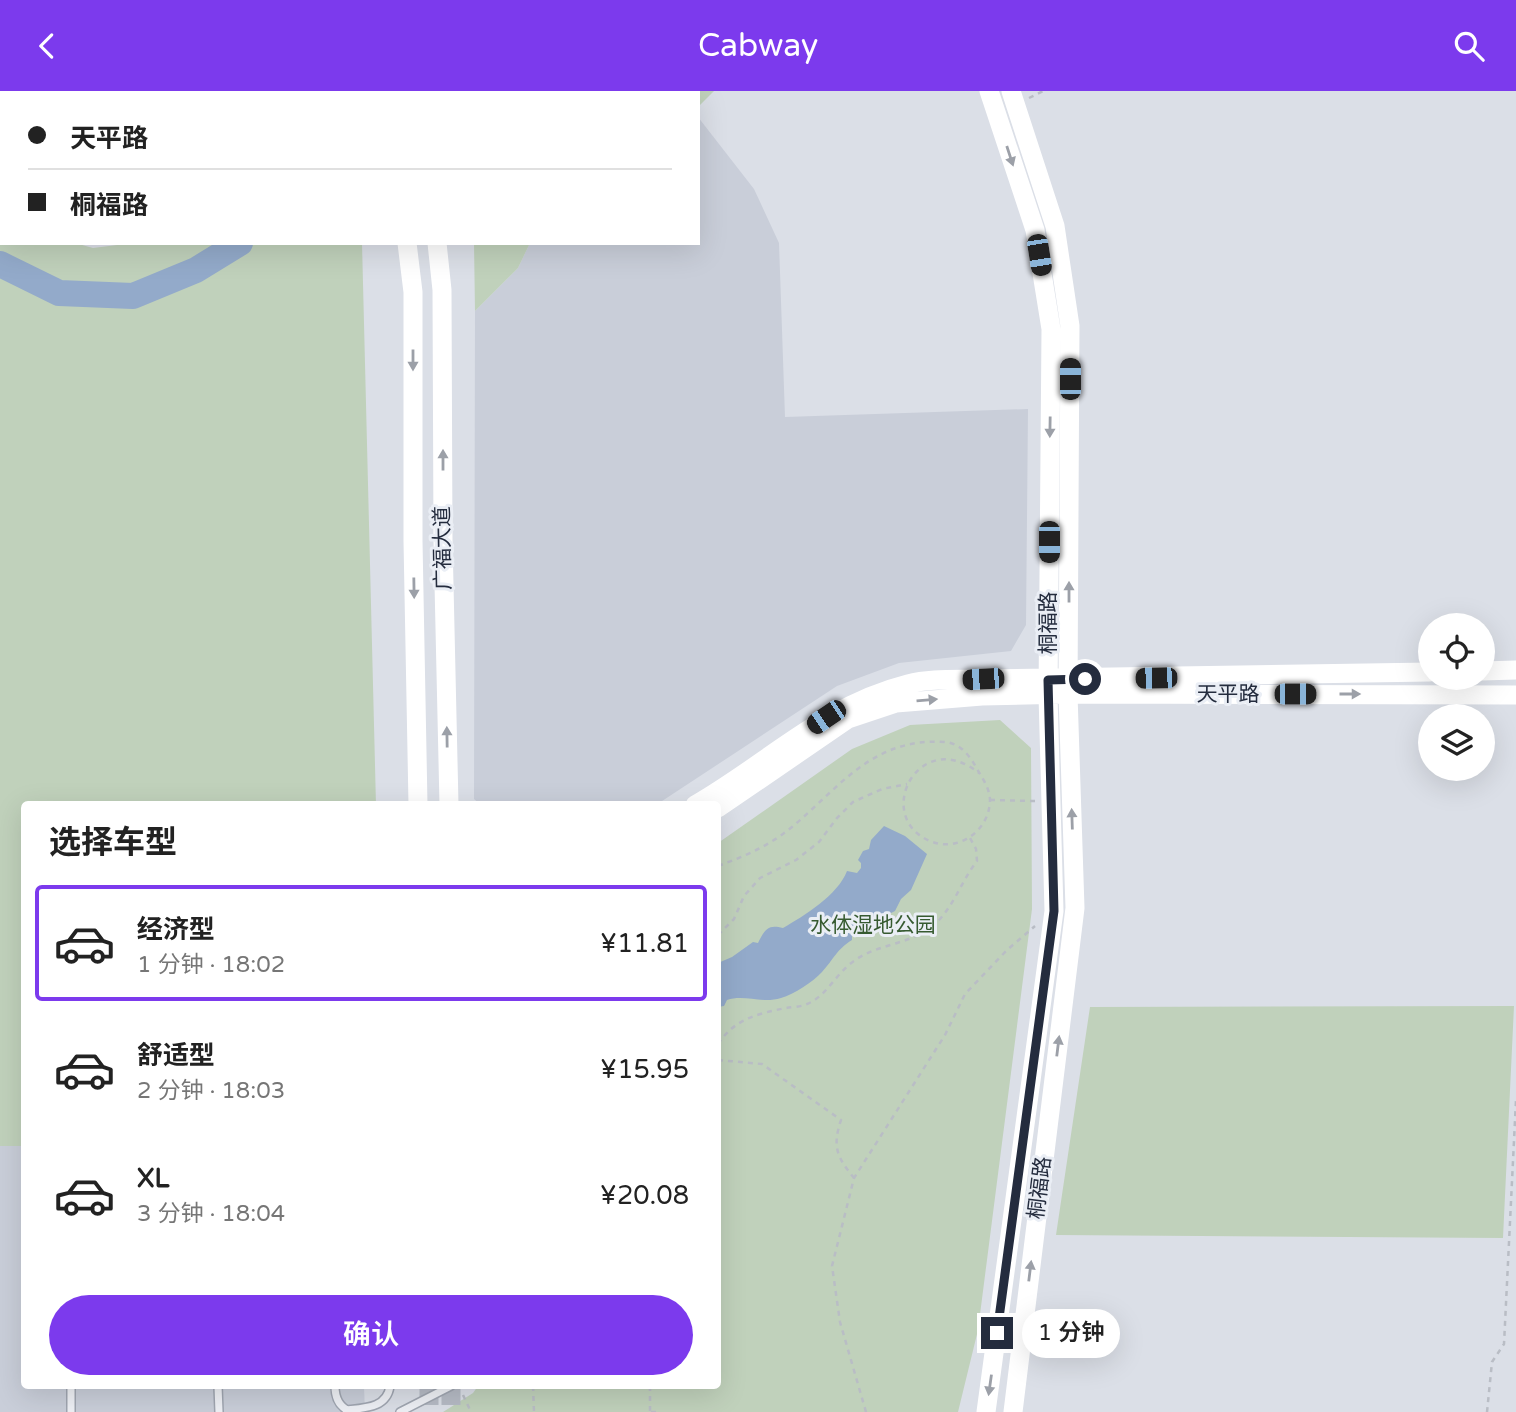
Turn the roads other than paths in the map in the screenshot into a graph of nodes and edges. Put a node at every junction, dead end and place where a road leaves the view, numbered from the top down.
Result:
1 (989, 91) edge
2 (1020, 94) edge
3 (407, 245) edge
4 (437, 245) edge
5 (1516, 670) edge
6 (1495, 671) edge
7 (1418, 672) edge
8 (1068, 686) junction
9 (1048, 687) junction
10 (1516, 695) edge
11 (418, 801) edge
12 (449, 801) edge
13 (701, 801) edge
14 (721, 806) edge
15 (71, 1389) edge
16 (218, 1389) edge
17 (335, 1389) edge
18 (390, 1389) edge
19 (445, 1389) edge
20 (346, 1410) junction
21 (71, 1412) edge
22 (219, 1412) edge
23 (356, 1412) edge
24 (400, 1412) edge
25 (986, 1412) edge
26 (1013, 1412) edge

1 -> 9 street, 桐福路
8 -> 2 street, 桐福路
3 -> 11 street, 广福大道
12 -> 4 street, 广福大道
5 - 6 street
7 - 8 street, 天平路
8 - 9 street, 天平路
8 -> 10 street, 天平路
26 -> 8 street, 桐福路
9 - 13 street, 天平路
14 -> 9 street, 天平路
9 -> 25 street, 桐福路
15 - 21 lane
16 - 22 lane
17 - 20 lane
18 - 20 lane
19 - 24 lane
20 - 23 lane

